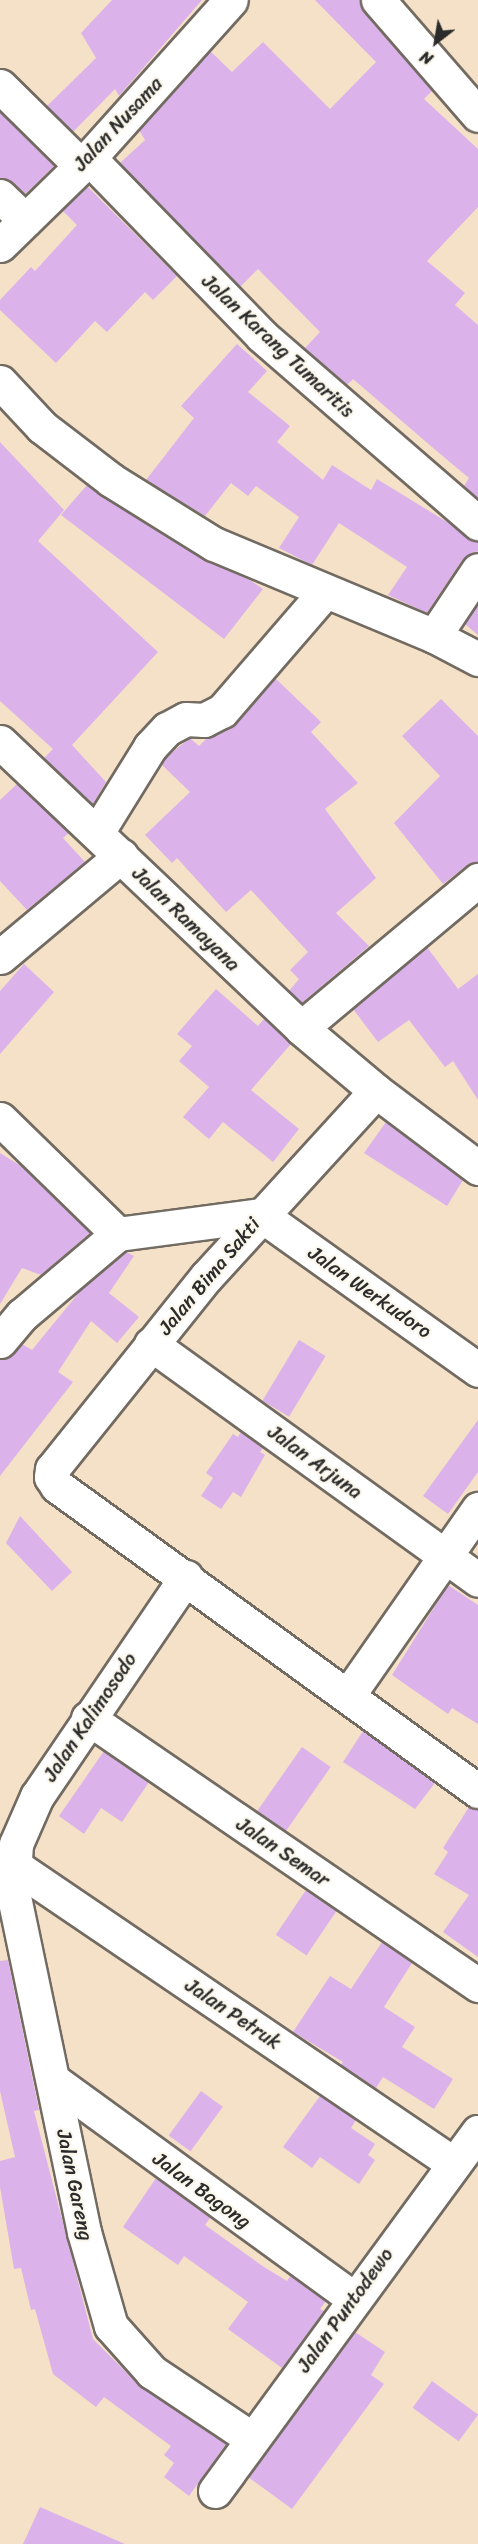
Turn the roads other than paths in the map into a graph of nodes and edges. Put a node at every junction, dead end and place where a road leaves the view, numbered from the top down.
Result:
1 (231, 0) edge
2 (378, 0) edge
3 (0, 86) edge
4 (478, 116) edge
5 (85, 162) junction
6 (0, 196) edge
7 (25, 220) junction
8 (0, 245) edge
9 (0, 382) edge
10 (478, 524) edge
11 (478, 570) edge
12 (324, 593) junction
13 (434, 636) junction
14 (478, 659) edge
15 (0, 741) edge
16 (98, 831) junction
17 (121, 855) junction
18 (478, 880) edge
19 (0, 957) edge
20 (301, 1028) junction
21 (376, 1091) junction
22 (0, 1119) edge
23 (478, 1168) edge
24 (261, 1215) junction
25 (118, 1234) junction
26 (0, 1341) edge
27 (152, 1344) junction
28 (478, 1370) edge
29 (478, 1509) edge
30 (446, 1557) junction
31 (186, 1577) junction
32 (478, 1580) edge
33 (349, 1694) junction
34 (88, 1718) junction
35 (478, 1791) edge
36 (12, 1864) junction
37 (478, 1986) edge
38 (53, 2080) junction
39 (478, 2132) edge
40 (454, 2163) junction
41 (353, 2298) junction
42 (251, 2438) junction
43 (215, 2491) dead end

1 - 5 street, Jalan Nusama
2 - 4 street
3 - 5 street, Jalan Karang Tumaritis
5 - 7 street, Jalan Nusama
5 - 10 street, Jalan Karang Tumaritis
6 - 7 street
7 - 8 street, Jalan Nusama
9 - 12 street
11 - 13 street
12 - 13 street
12 - 16 street
13 - 14 street
15 - 16 street, Jalan Ramayana
16 - 17 street, Jalan Ramayana
17 - 19 street
17 - 20 street, Jalan Ramayana
18 - 20 street
20 - 21 street, Jalan Ramayana
21 - 23 street, Jalan Ramayana
21 - 24 street, Jalan Bima Sakti
22 - 25 street
24 - 25 street
24 - 27 street, Jalan Bima Sakti
24 - 28 street, Jalan Werkudoro
25 - 26 street
27 - 30 street, Jalan Arjuna
27 - 31 street, Jalan Bima Sakti
29 - 30 street
30 - 32 street, Jalan Arjuna
30 - 33 street
31 - 33 street
31 - 34 street, Jalan Kalimosodo
33 - 35 street
34 - 36 street, Jalan Kalimosodo
34 - 37 street, Jalan Semar
36 - 38 street, Jalan Gareng
36 - 40 street, Jalan Petruk
38 - 41 street, Jalan Bagong
38 - 42 street, Jalan Gareng
39 - 40 street, Jalan Puntodewo
40 - 41 street, Jalan Puntodewo
41 - 42 street, Jalan Puntodewo
42 - 43 street, Jalan Puntodewo

